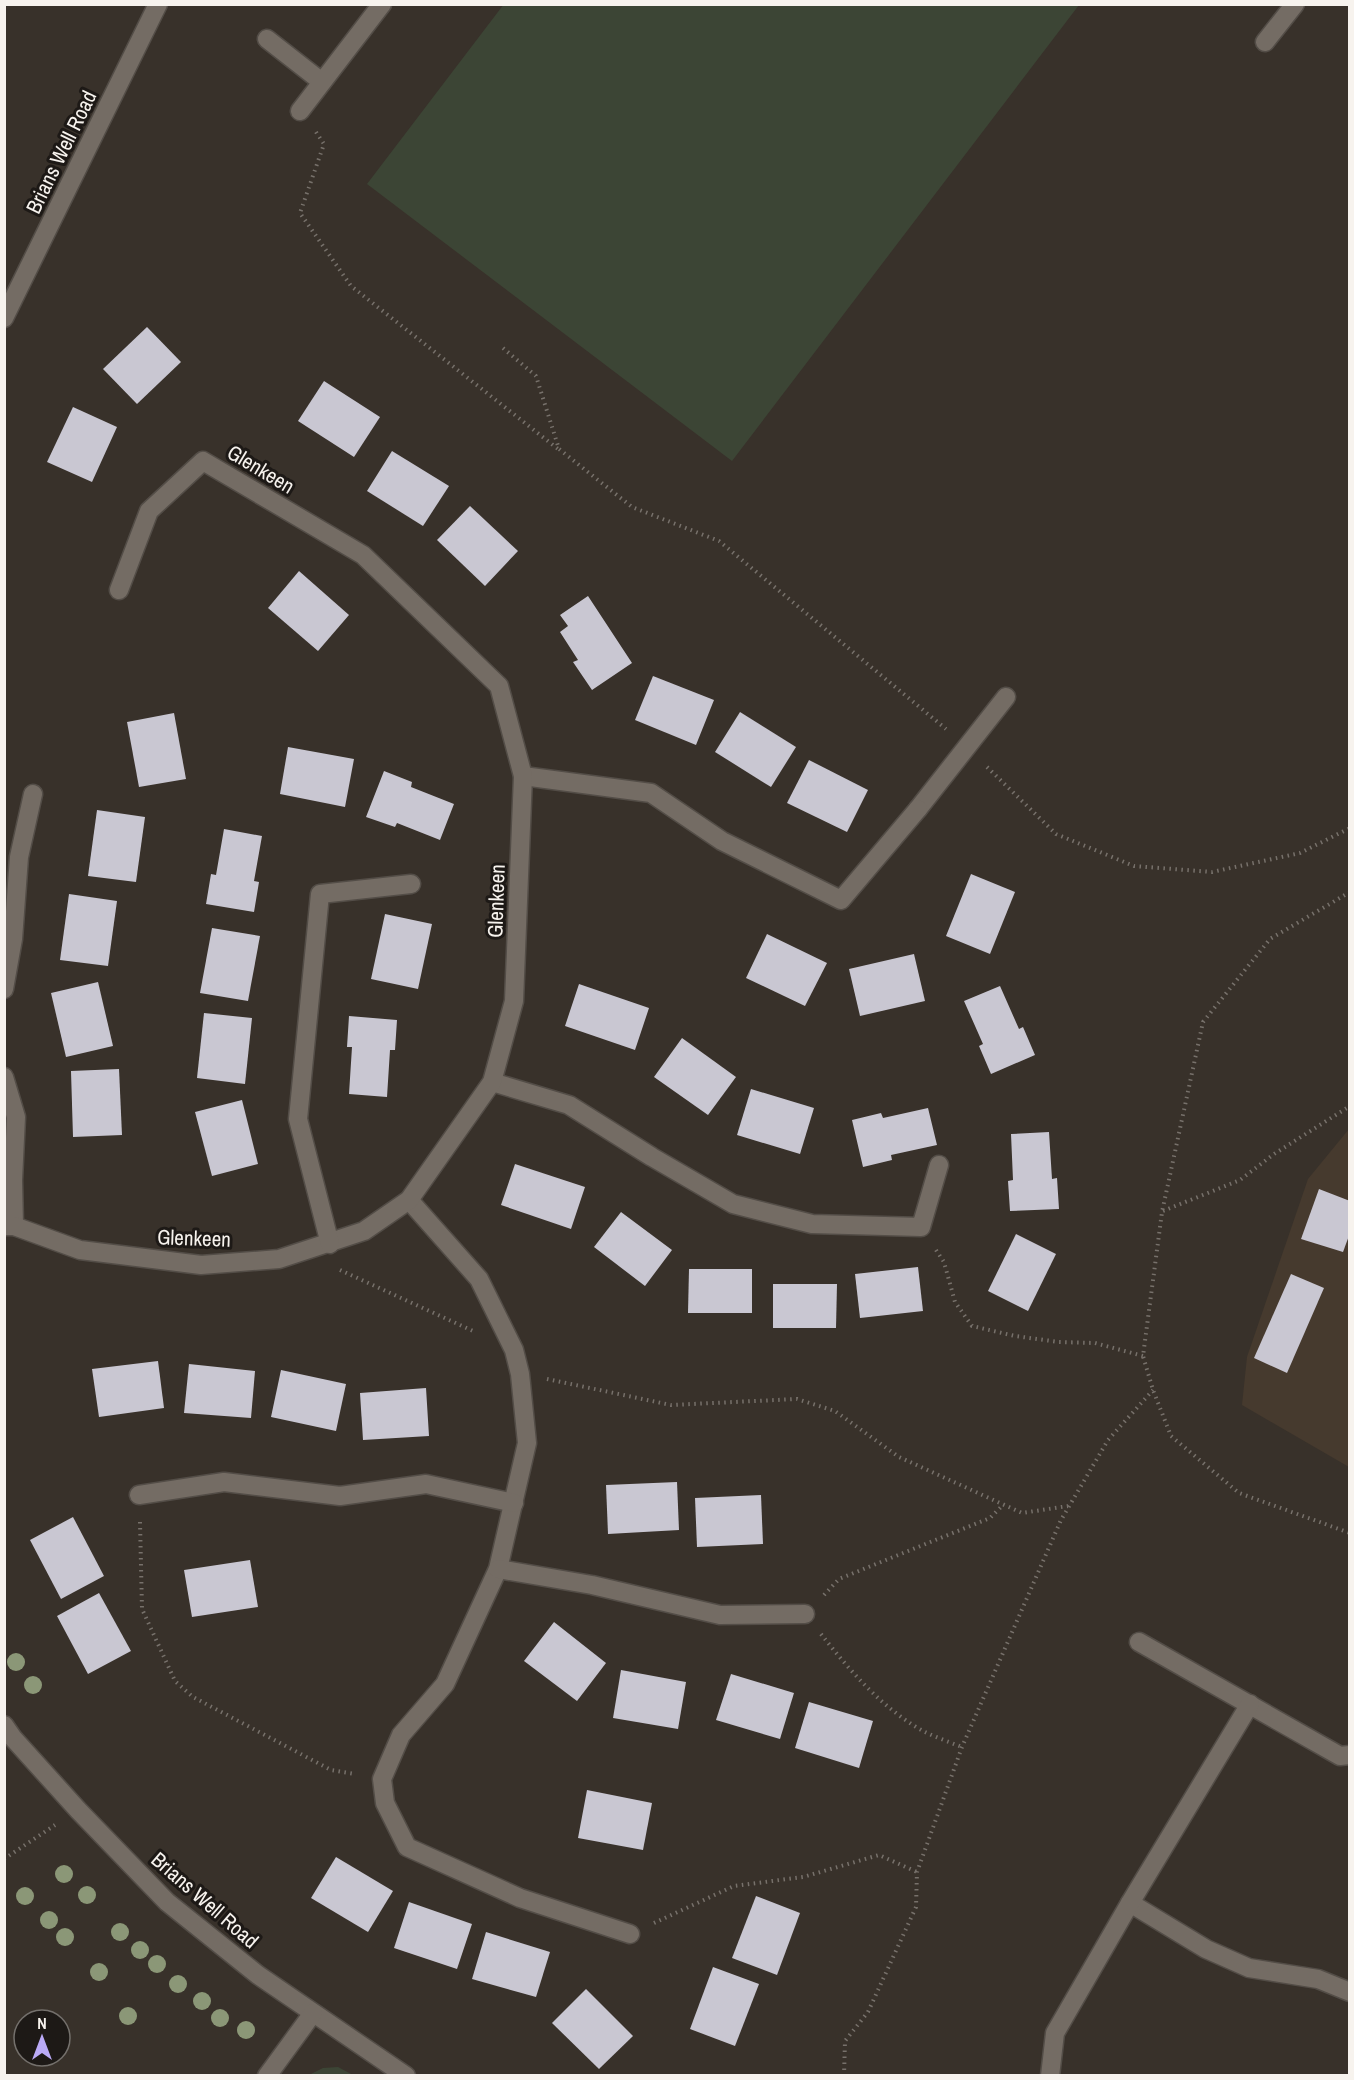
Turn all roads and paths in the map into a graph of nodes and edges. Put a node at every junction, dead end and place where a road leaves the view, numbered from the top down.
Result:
1 (158, 4) edge
2 (382, 4) edge
3 (1295, 4) edge
4 (267, 39) dead end
5 (1265, 42) dead end
6 (322, 82) junction
7 (300, 111) joint
8 (5, 315) edge
9 (503, 348) dead end
10 (559, 449) junction
11 (119, 590) dead end
12 (1006, 697) dead end
13 (966, 747) junction
14 (523, 776) junction
15 (33, 794) dead end
16 (1350, 828) edge
17 (411, 884) dead end
18 (1350, 892) edge
19 (4, 989) edge
20 (4, 1077) edge
21 (492, 1082) junction
22 (1350, 1106) edge
23 (939, 1165) dead end
24 (409, 1200) junction
25 (1162, 1212) junction
26 (9, 1226) edge
27 (921, 1227) junction
28 (330, 1244) junction
29 (302, 1252) junction
30 (514, 1350) junction
31 (1143, 1356) junction
32 (520, 1374) junction
33 (1153, 1390) junction
34 (139, 1495) joint
35 (514, 1503) junction
36 (1003, 1505) junction
37 (1069, 1506) junction
38 (1350, 1533) edge
39 (498, 1569) junction
40 (806, 1614) junction
41 (1139, 1642) dead end
42 (1250, 1704) junction
43 (4, 1725) edge
44 (962, 1747) junction
45 (1350, 1755) edge
46 (382, 1779) junction
47 (78, 1810) junction
48 (4, 1859) edge
49 (917, 1872) junction
50 (1130, 1904) junction
51 (630, 1934) joint
52 (1350, 1992) edge
53 (313, 2013) junction
54 (267, 2076) edge
55 (406, 2076) edge
56 (844, 2076) edge
57 (1050, 2076) edge

1 - 8 street, Brians Well Road
2 - 6 street
3 - 5 street
4 - 6 street
6 - 7 street
7 - 10 path
9 - 10 path
10 - 13 path
11 - 14 street, Glenkeen
12 - 13 street
13 - 14 street
13 - 16 path
14 - 21 street, Glenkeen
15 - 19 street
17 - 28 street
18 - 25 path
20 - 26 street
21 - 24 street, Glenkeen
21 - 27 street
22 - 25 path
23 - 27 street
24 - 28 street, Glenkeen
24 - 30 street
25 - 31 path
26 - 29 street, Glenkeen
27 - 31 path
28 - 29 street, Glenkeen
29 - 30 path
30 - 32 street
31 - 33 path
32 - 35 street
32 - 36 path
33 - 37 path
33 - 38 path
34 - 35 street
34 - 46 path
35 - 39 street
36 - 37 path
36 - 40 path
37 - 44 path
39 - 40 street
39 - 46 street
40 - 44 path
41 - 42 street
42 - 45 street
42 - 50 street
43 - 47 street, Brians Well Road
44 - 49 path
46 - 51 street
47 - 48 path
47 - 53 street, Brians Well Road
49 - 51 path
49 - 56 path
50 - 52 street
50 - 57 street
53 - 54 street
53 - 55 street, Brians Well Road

